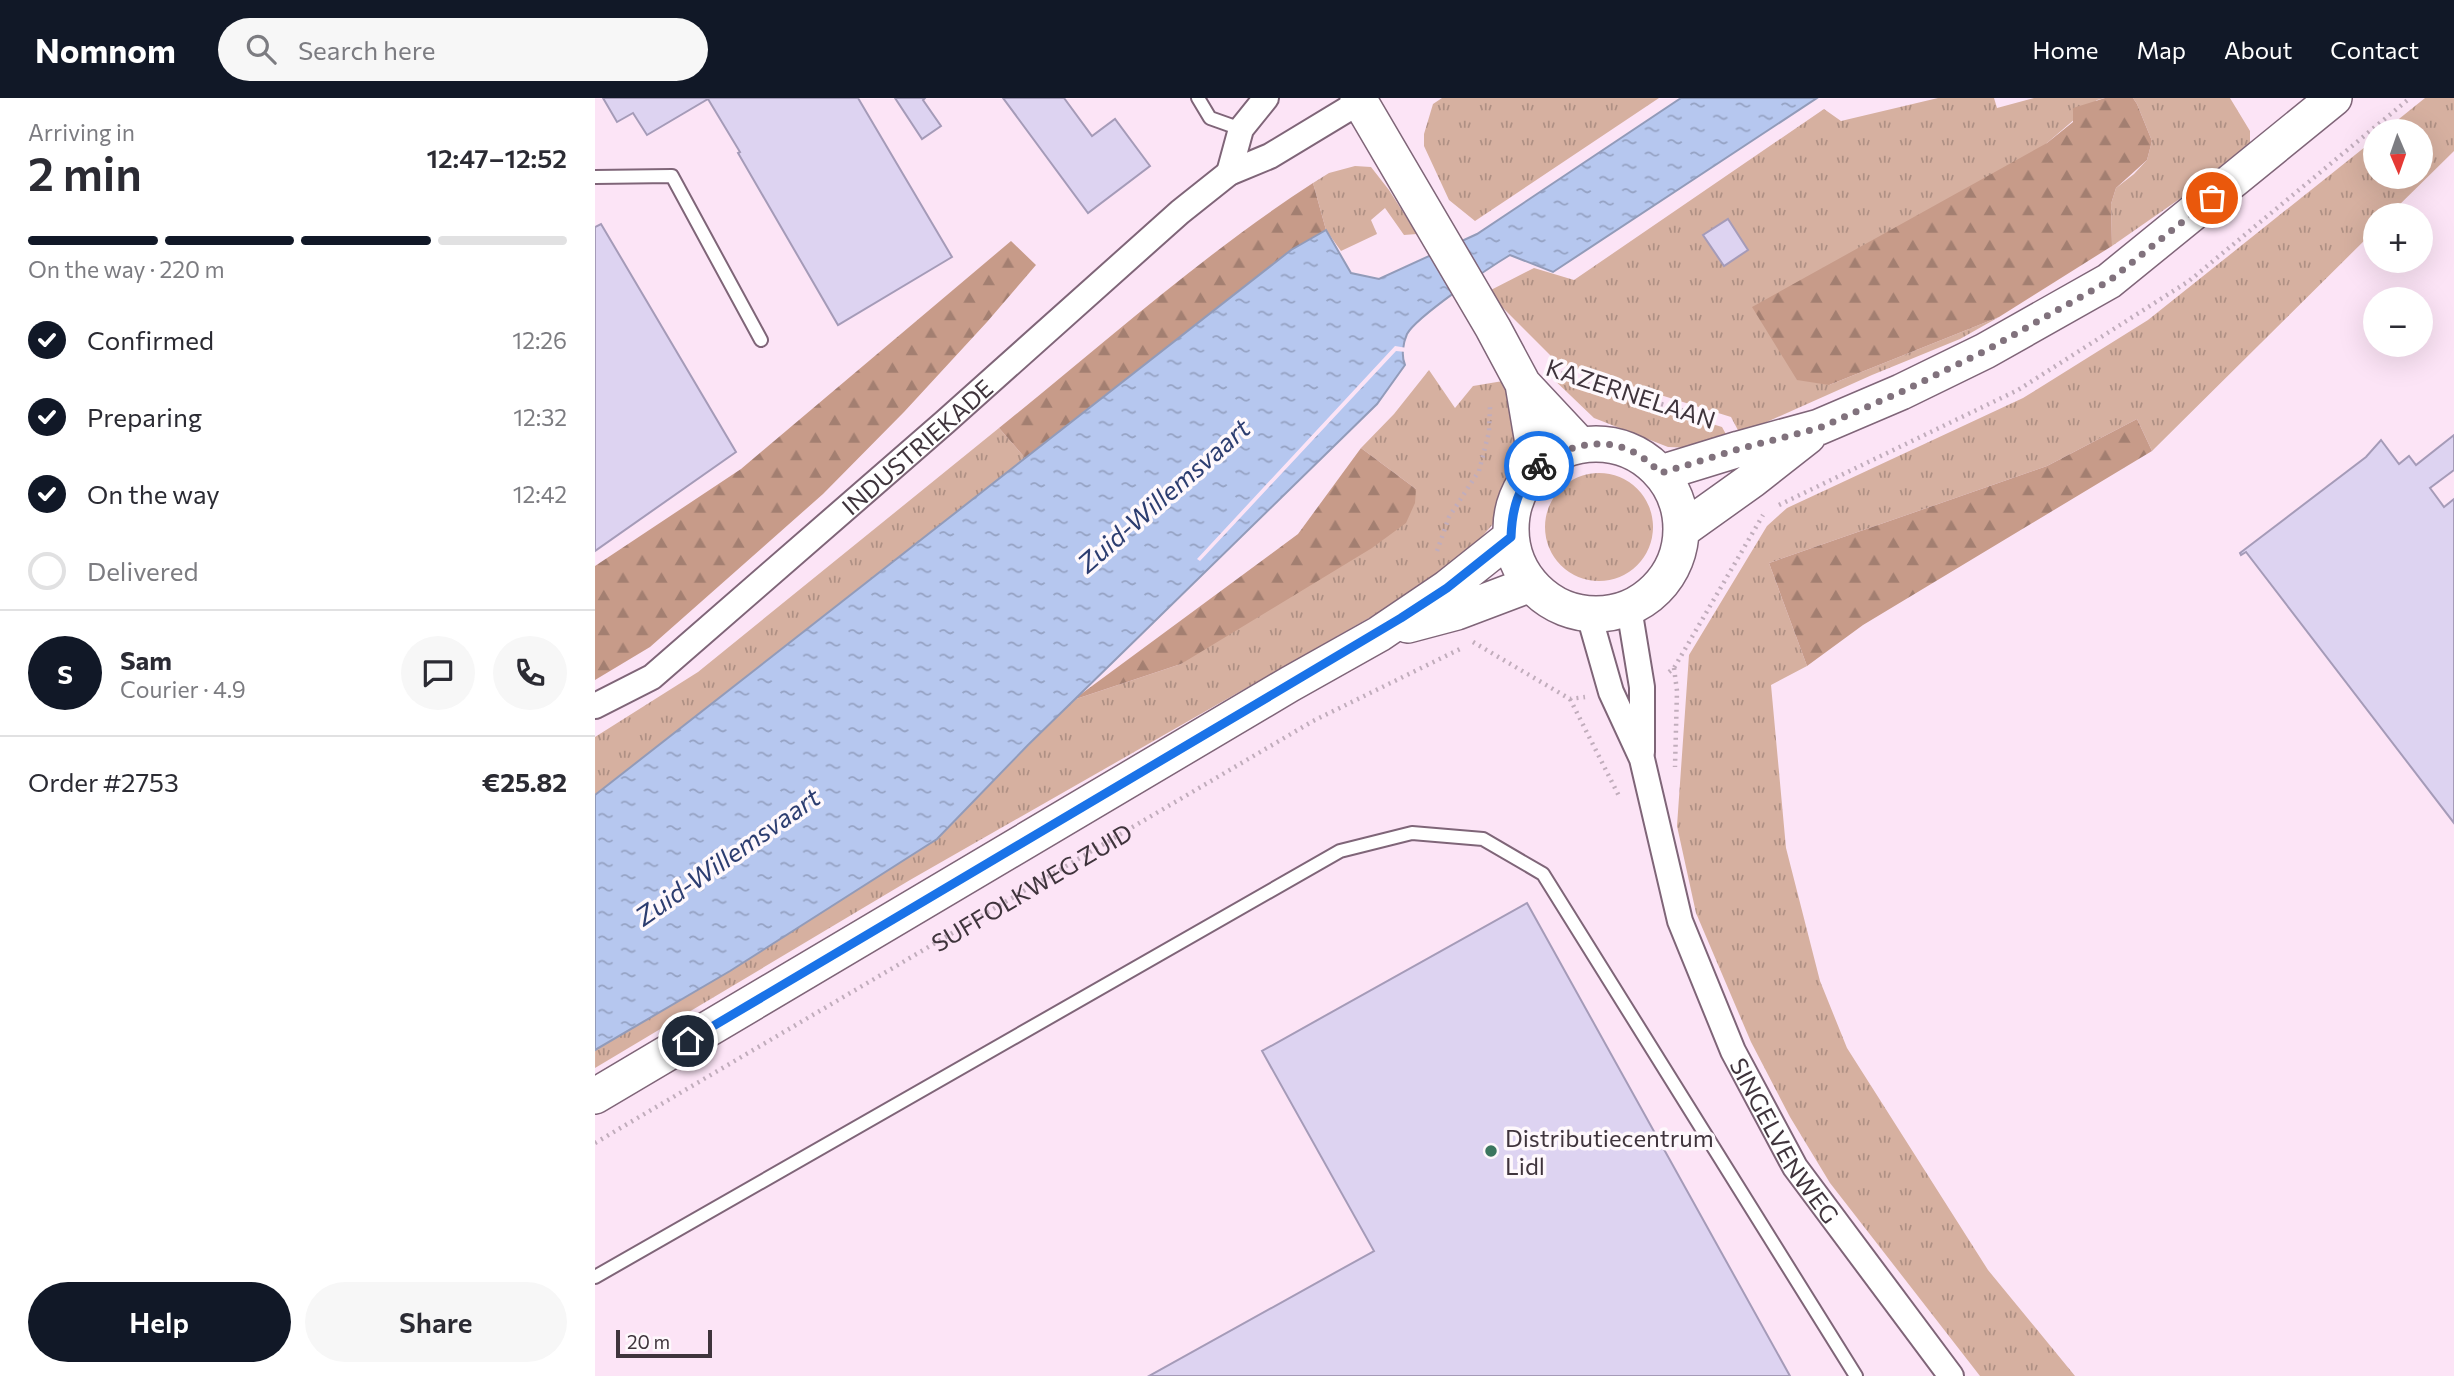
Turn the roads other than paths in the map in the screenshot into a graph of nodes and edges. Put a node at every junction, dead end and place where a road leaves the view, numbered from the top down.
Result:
1 (1198, 98) edge
2 (1266, 98) edge
3 (2334, 98) edge
4 (1361, 99) edge
5 (1241, 130) junction
6 (1229, 173) junction
7 (595, 177) edge
8 (761, 340) dead end
9 (1523, 384) junction
10 (1580, 445) junction
11 (1537, 467) junction
12 (1661, 473) junction
13 (1752, 480) junction
14 (1682, 530) junction
15 (1511, 537) junction
16 (1531, 584) junction
17 (1452, 600) junction
18 (1629, 608) junction
19 (1589, 615) junction
20 (595, 706) edge
21 (1642, 760) junction
22 (595, 1096) edge
23 (595, 1277) edge
24 (1856, 1376) edge
25 (1951, 1376) edge

1 - 5 lane
2 - 5 street
3 - 13 main road
4 - 6 street, INDUSTRIEKADE
4 - 9 main road, KAZERNELAAN
5 - 6 street
6 - 20 street, INDUSTRIEKADE
7 - 8 lane
9 - 10 main road, KAZERNELAAN
9 - 11 main road, KAZERNELAAN
10 - 11 main road
10 - 12 main road
11 - 15 main road
12 - 13 main road
12 - 14 main road
13 - 14 main road
14 - 18 main road
15 - 16 main road
15 - 17 main road, SUFFOLKWEG ZUID
16 - 17 main road, SUFFOLKWEG ZUID
16 - 19 main road
17 - 22 main road, SUFFOLKWEG ZUID
18 - 19 main road
18 - 21 street, SINGELVENWEG
19 - 21 street, SINGELVENWEG
21 - 25 street, SINGELVENWEG
23 - 24 lane

